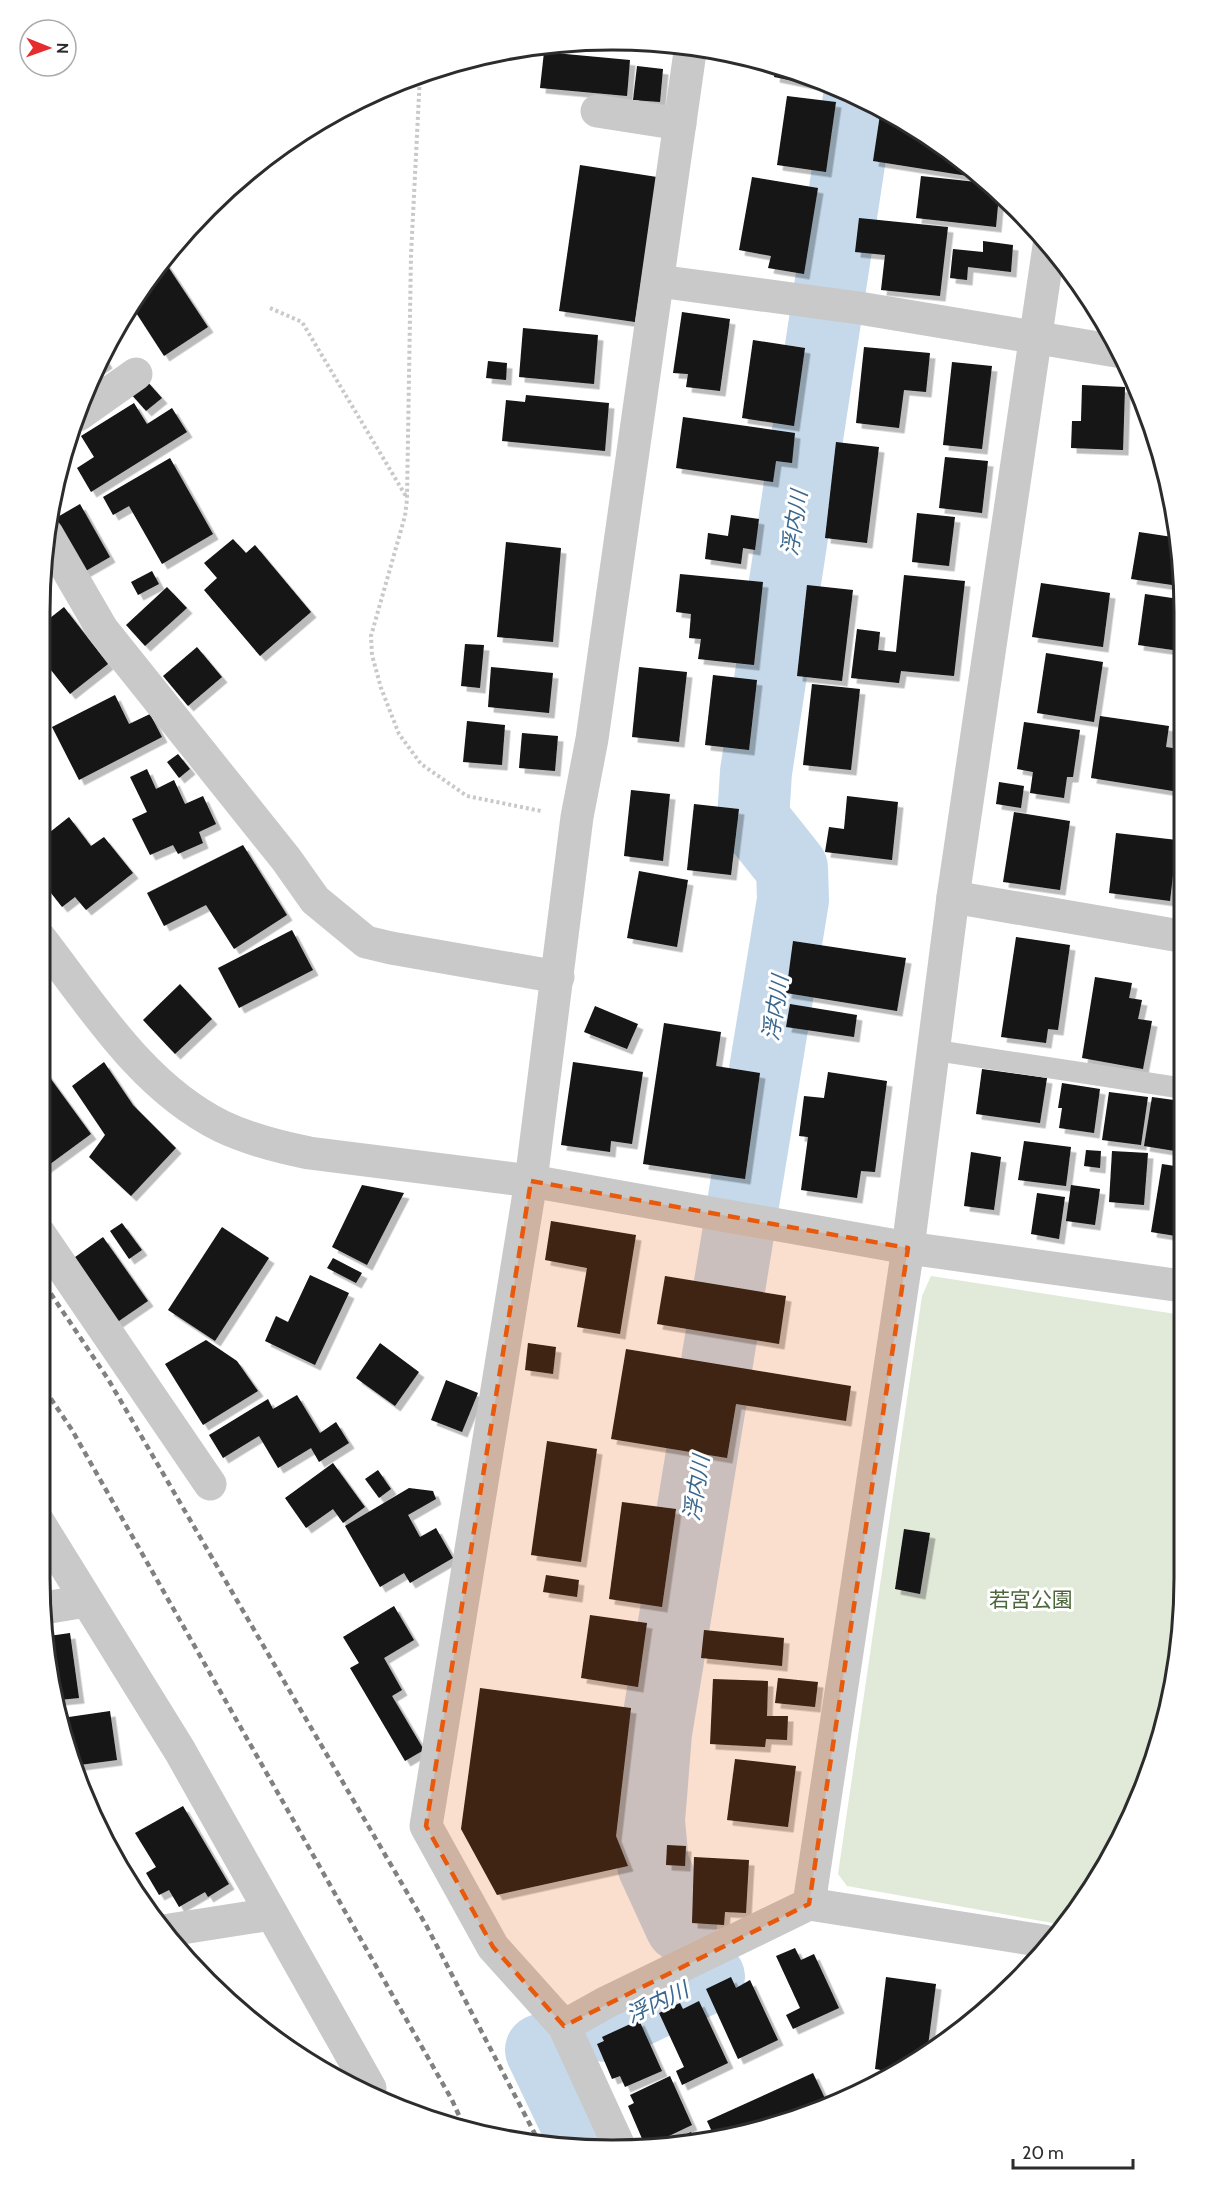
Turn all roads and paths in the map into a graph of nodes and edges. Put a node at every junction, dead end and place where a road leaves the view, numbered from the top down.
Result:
1 (690, 55) edge
2 (420, 83) edge
3 (597, 111) dead end
4 (680, 124) junction
5 (1047, 256) edge
6 (658, 281) junction
7 (270, 308) dead end
8 (1035, 338) junction
9 (1109, 350) edge
10 (136, 374) dead end
11 (87, 408) edge
12 (407, 499) junction
13 (53, 545) edge
14 (577, 817) junction
15 (953, 897) junction
16 (1174, 926) edge
17 (50, 951) edge
18 (558, 976) junction
19 (933, 1050) junction
20 (1174, 1087) edge
21 (531, 1181) junction
22 (909, 1248) junction
23 (50, 1249) edge
24 (1174, 1285) edge
25 (210, 1484) dead end
26 (50, 1541) edge
27 (86, 1601) junction
28 (51, 1607) edge
29 (809, 1904) junction
30 (271, 1914) junction
31 (174, 1929) edge
32 (1040, 1940) edge
33 (564, 2026) junction
34 (368, 2084) edge
35 (616, 2140) edge

1 - 4 street
2 - 12 path
3 - 4 street
4 - 6 street
5 - 8 street
6 - 8 street
6 - 14 street
7 - 12 path
8 - 9 street
8 - 15 street
10 - 11 street
12 - 14 path
13 - 18 street
14 - 18 street
15 - 16 street
15 - 19 street
17 - 21 street
18 - 21 street
19 - 20 lane
19 - 22 street
21 - 22 street
21 - 33 street
22 - 24 street
22 - 29 street
23 - 25 street
26 - 27 street
27 - 28 street
27 - 30 street
29 - 32 street
29 - 33 street
30 - 31 street
30 - 34 street
33 - 35 street

